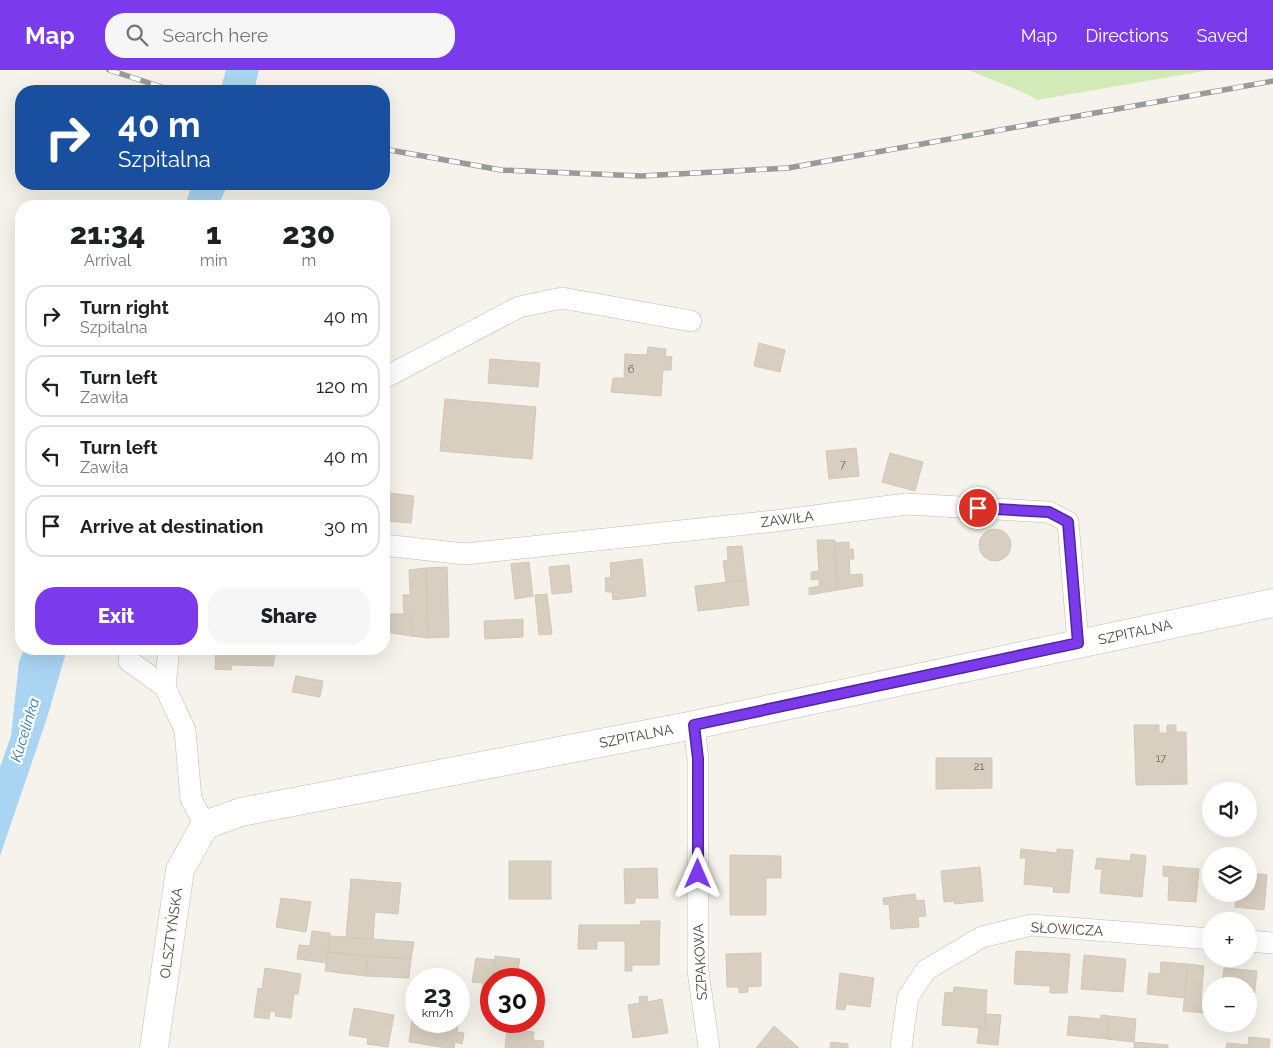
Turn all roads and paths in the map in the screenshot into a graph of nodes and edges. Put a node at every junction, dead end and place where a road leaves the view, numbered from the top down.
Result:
1 (690, 321) dead end
2 (390, 375) edge
3 (390, 546) edge
4 (1273, 603) edge
5 (1078, 643) junction
6 (168, 655) edge
7 (129, 661) dead end
8 (165, 687) junction
9 (694, 725) junction
10 (205, 825) junction
11 (1202, 937) edge
12 (1257, 942) edge
13 (1273, 943) edge
14 (154, 1048) edge
15 (710, 1048) edge
16 (901, 1048) edge

1 - 2 street
3 - 5 street, ZAWIŁA
4 - 5 street, SZPITALNA
5 - 9 street, SZPITALNA
6 - 8 street
7 - 8 street
8 - 10 street
9 - 10 street, SZPITALNA
9 - 15 street, SZPAKOWA
10 - 14 street, OLSZTYŃSKA
11 - 16 street, SŁOWICZA
12 - 13 street

